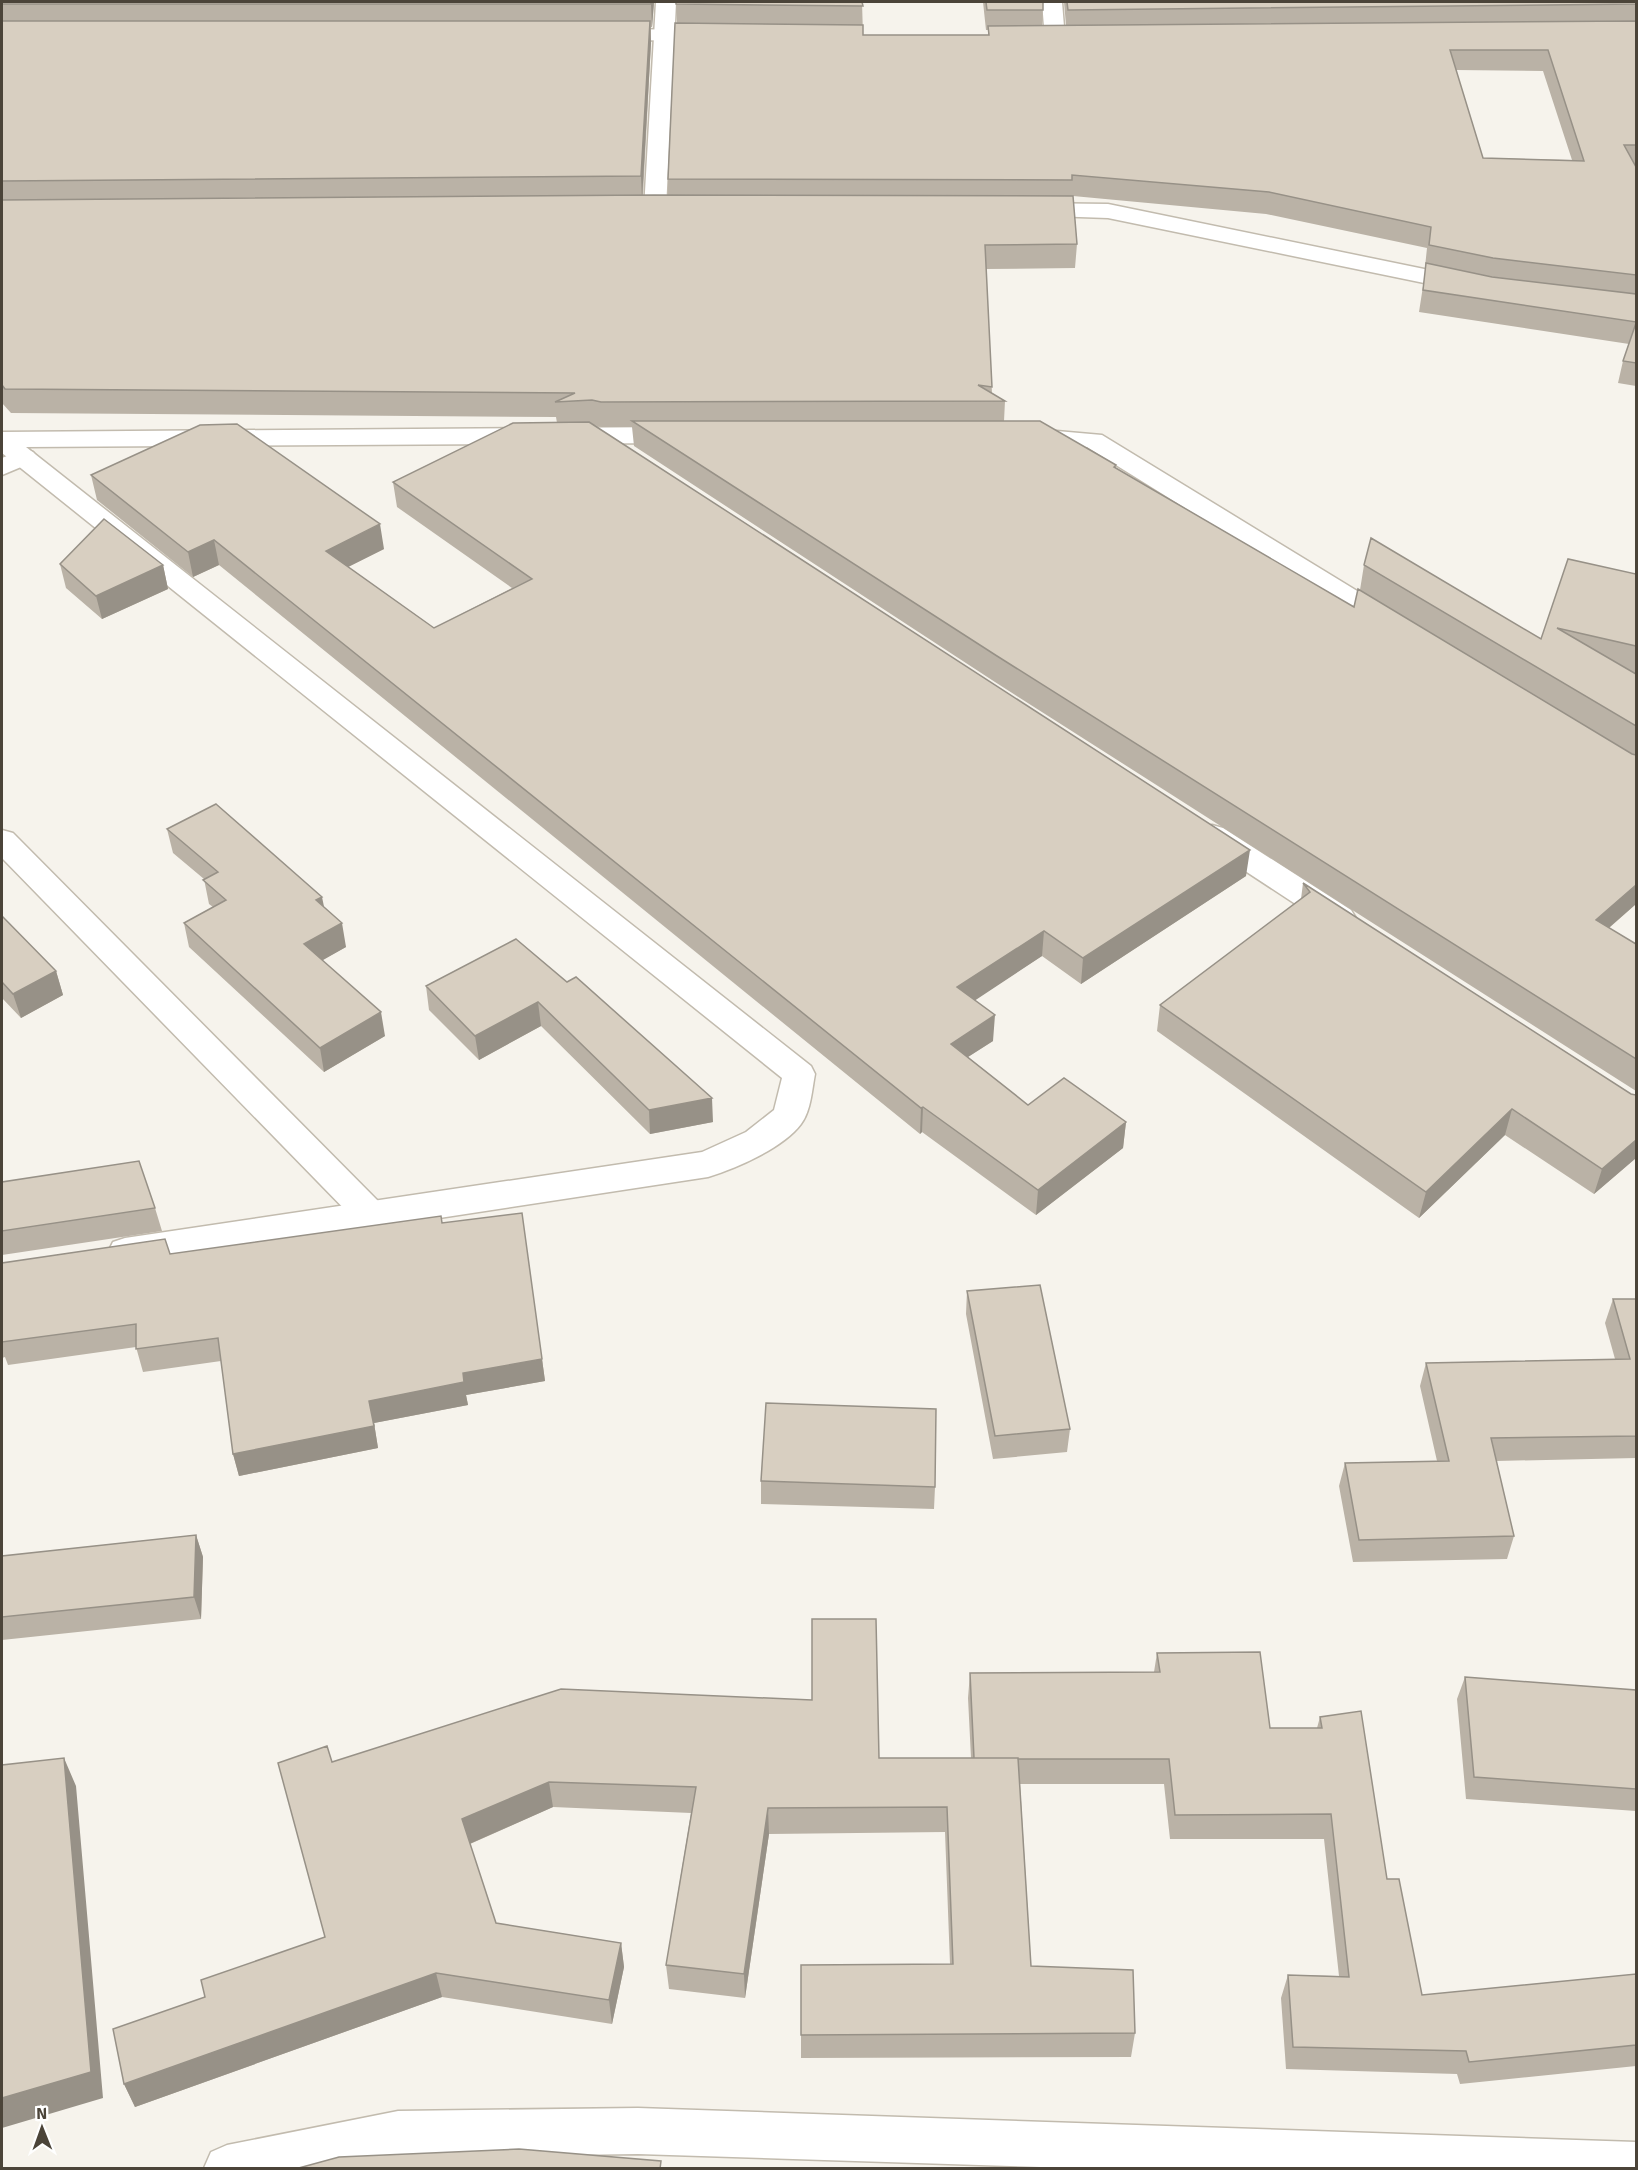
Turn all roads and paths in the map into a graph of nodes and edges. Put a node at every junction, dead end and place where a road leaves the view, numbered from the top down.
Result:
1 (666, 2) edge
2 (1052, 2) edge
3 (581, 35) edge
4 (664, 35) junction
5 (735, 36) edge
6 (1031, 39) edge
7 (1055, 39) junction
8 (1079, 39) edge
9 (631, 209) edge
10 (655, 209) junction
11 (679, 209) edge
12 (1013, 210) edge
13 (1488, 289) edge
14 (594, 435) junction
15 (700, 435) edge
16 (1004, 435) edge
17 (7, 451) edge
18 (634, 462) edge
19 (1417, 640) edge
20 (1189, 820) edge
21 (2, 840) edge
22 (1358, 929) edge
23 (370, 1214) junction
24 (94, 1257) edge
25 (1636, 2165) edge
26 (227, 2169) edge

1 - 4 street
2 - 7 street
3 - 4 street
4 - 5 street
4 - 10 street
6 - 7 street
7 - 8 street
9 - 10 street
10 - 11 street
12 - 13 street
14 - 15 street
14 - 17 street
14 - 18 street
16 - 19 street
17 - 23 street
20 - 22 street
21 - 23 street
23 - 24 street
25 - 26 street

